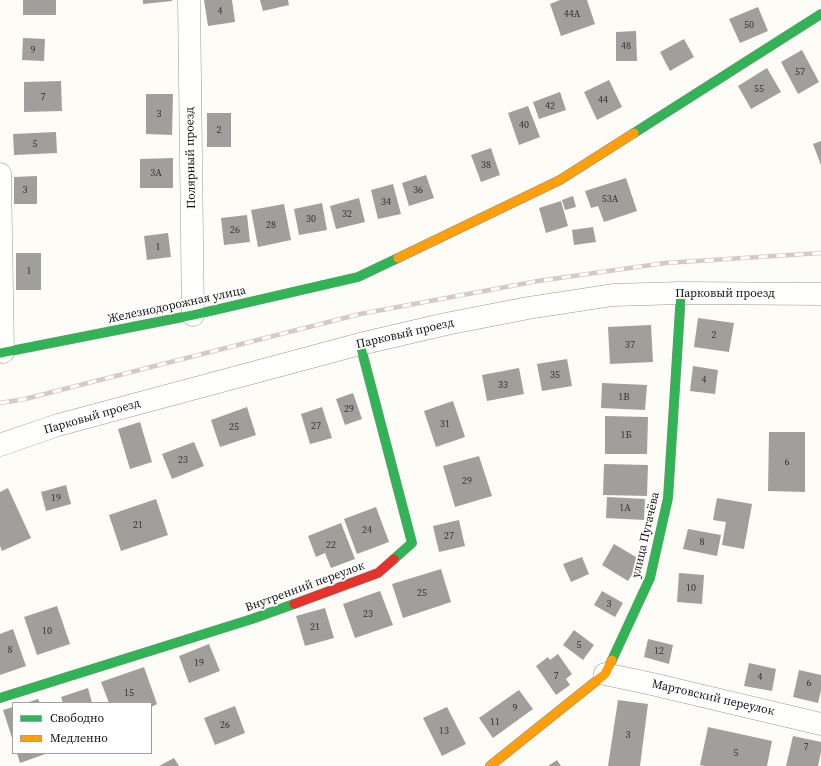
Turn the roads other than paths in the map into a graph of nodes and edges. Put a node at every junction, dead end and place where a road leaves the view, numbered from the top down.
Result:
1 (189, 0) edge
2 (821, 14) edge
3 (0, 174) edge
4 (681, 293) junction
5 (821, 294) edge
6 (193, 315) junction
7 (360, 344) junction
8 (1, 353) edge
9 (0, 445) edge
10 (605, 674) junction
11 (0, 698) edge
12 (821, 724) edge
13 (490, 766) edge

1 - 6 street, Полярный проезд
2 - 6 street, Железнодорожная улица
3 - 8 street
4 - 5 street, Парковый проезд
4 - 7 street, Парковый проезд
4 - 10 street, улица Пугачёва
6 - 8 street, Железнодорожная улица
7 - 9 street, Парковый проезд
7 - 11 street, Внутренний переулок
10 - 12 street, Мартовский переулок
10 - 13 street, улица Пугачёва

